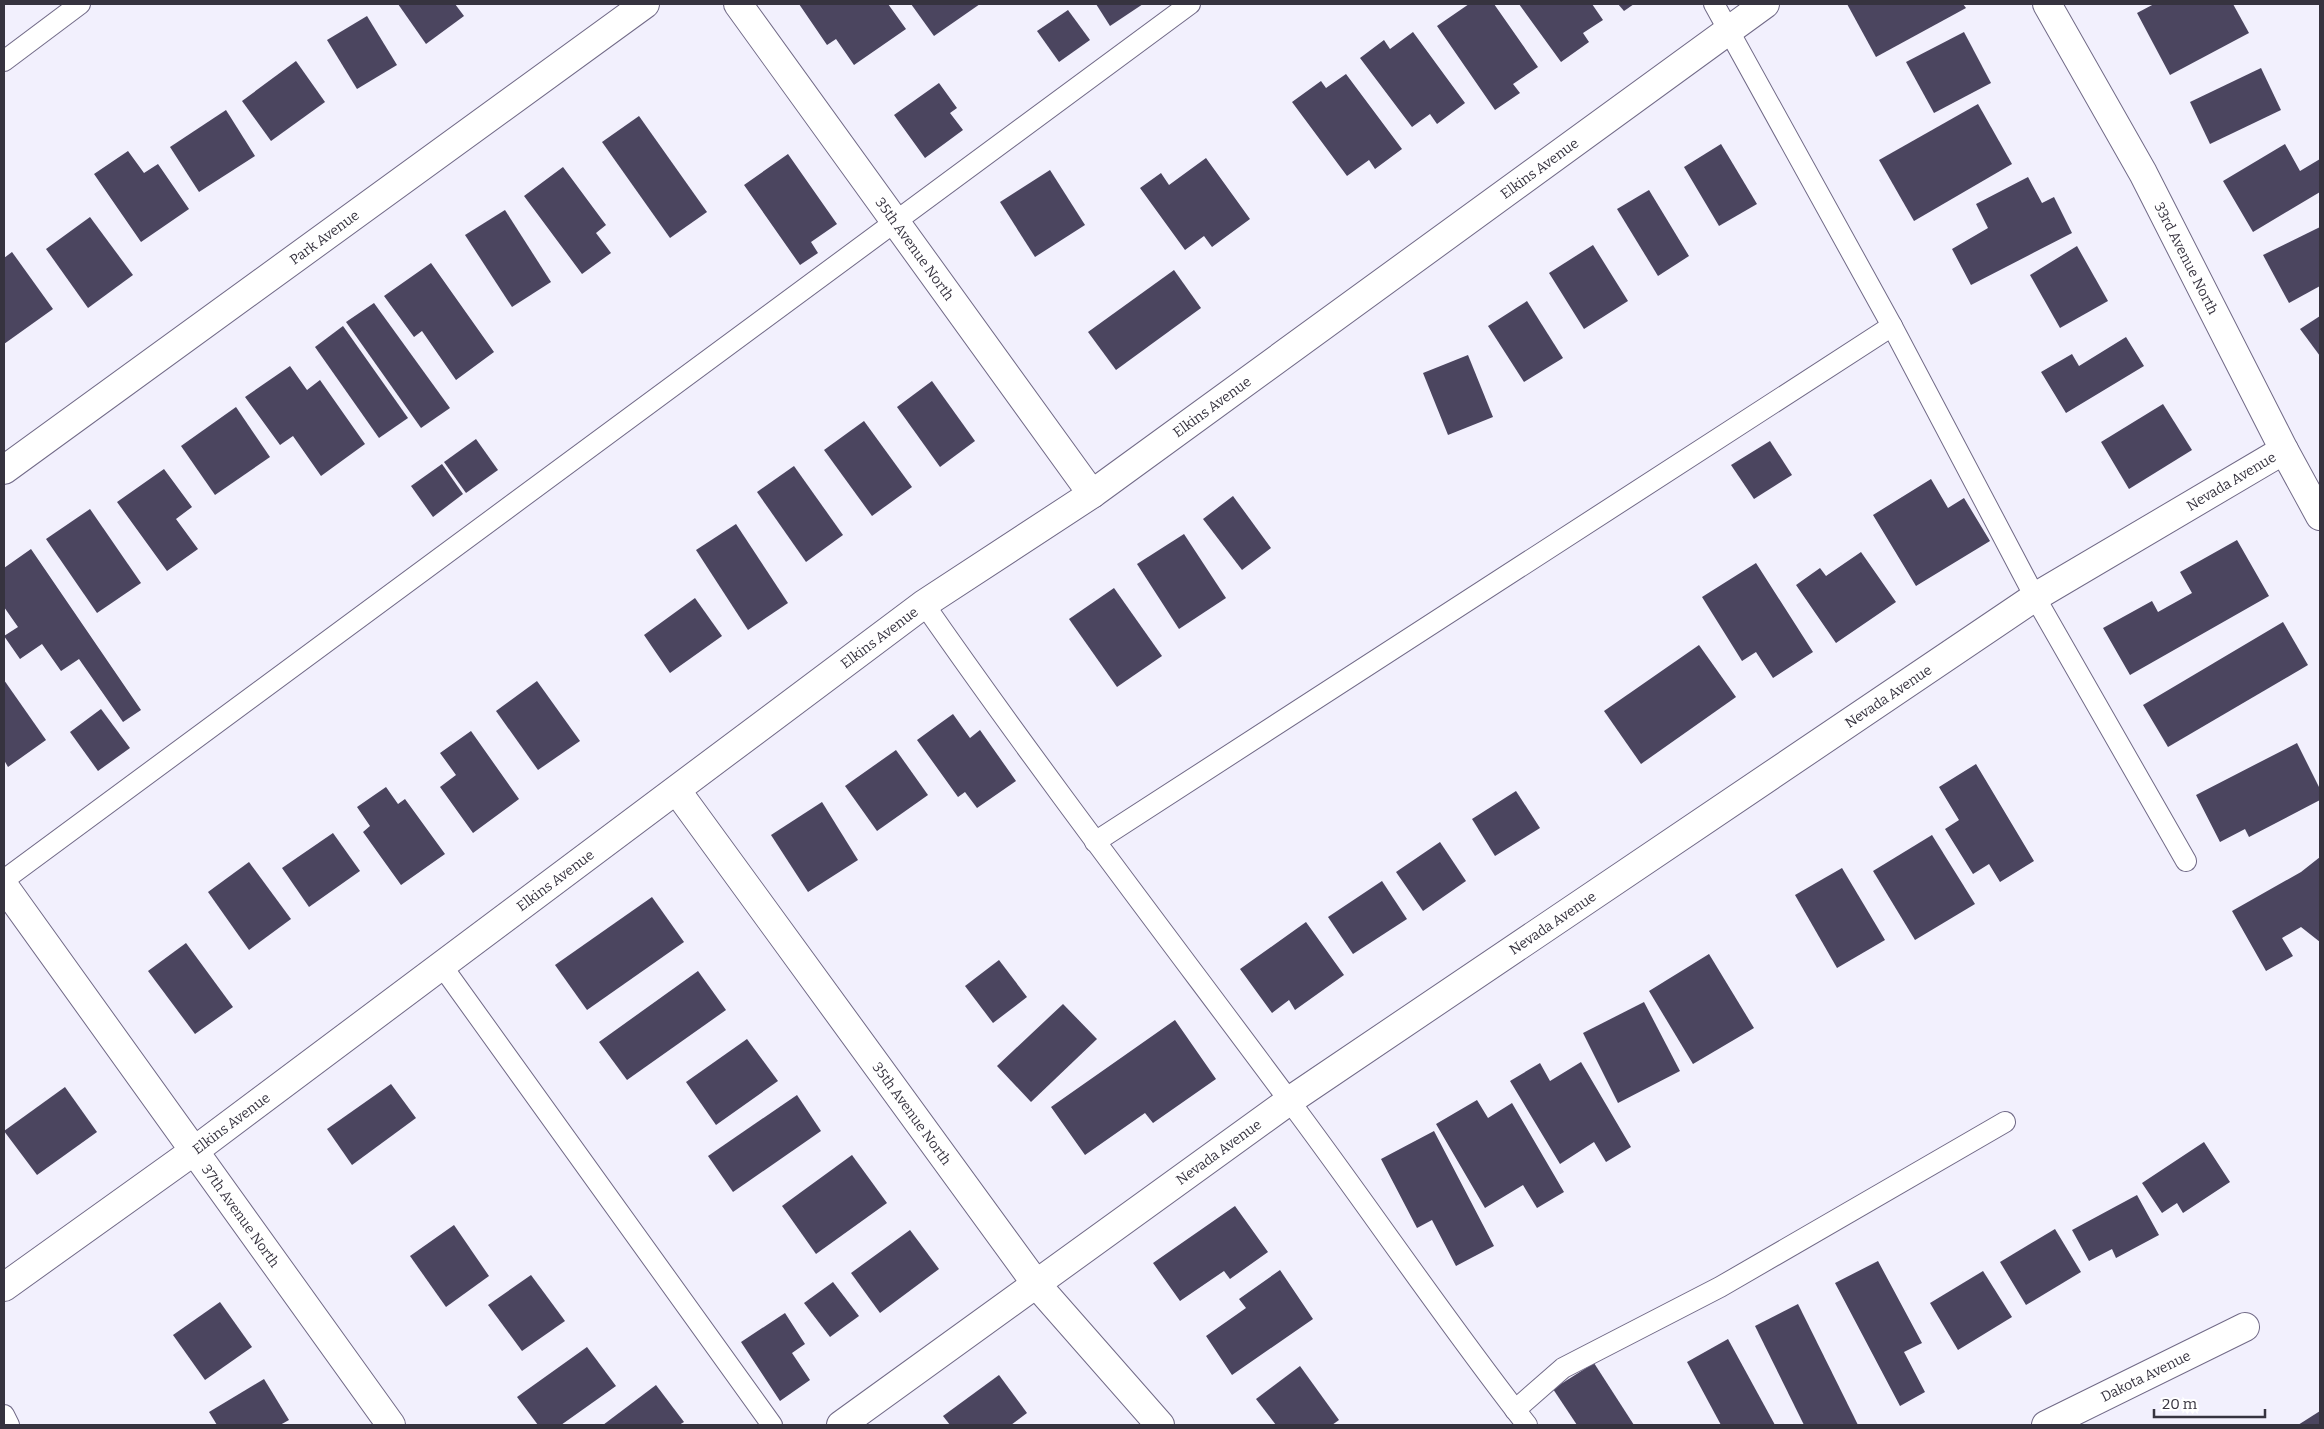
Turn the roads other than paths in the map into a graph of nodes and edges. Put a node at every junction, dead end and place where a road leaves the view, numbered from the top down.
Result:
1 (80, 4) edge
2 (645, 4) edge
3 (738, 4) edge
4 (1190, 4) edge
5 (1714, 4) edge
6 (1765, 4) edge
7 (2047, 4) edge
8 (1729, 29) junction
9 (4, 61) edge
10 (895, 221) junction
11 (1892, 326) junction
12 (2284, 450) junction
13 (4, 470) edge
14 (1092, 494) junction
15 (2320, 516) edge
16 (2035, 598) junction
17 (924, 604) junction
18 (677, 791) junction
19 (1095, 842) junction
20 (2186, 861) dead end
21 (4, 880) edge
22 (4, 886) edge
23 (442, 966) junction
24 (1289, 1101) junction
25 (2005, 1122) dead end
26 (194, 1151) junction
27 (1037, 1285) junction
28 (4, 1287) edge
29 (2245, 1326) dead end
30 (4, 1415) edge
31 (1521, 1418) edge
32 (9, 1425) edge
33 (391, 1425) edge
34 (772, 1425) edge
35 (841, 1425) edge
36 (1160, 1425) edge
37 (2046, 1425) edge

1 - 9 lane
2 - 13 street, Park Avenue
3 - 10 street, 35th Avenue North
4 - 10 lane
5 - 8 lane
6 - 8 street, Elkins Avenue
7 - 12 street, 33rd Avenue North
8 - 11 lane
8 - 14 street, Elkins Avenue
10 - 14 street, 35th Avenue North
10 - 21 lane
11 - 16 lane
11 - 19 lane
12 - 15 street, 33rd Avenue North
12 - 16 street, Nevada Avenue
14 - 17 street, Elkins Avenue
16 - 20 lane
16 - 24 street, Nevada Avenue
17 - 18 street, Elkins Avenue
17 - 19 lane
18 - 23 street, Elkins Avenue
18 - 27 street, 35th Avenue North
19 - 24 lane
22 - 26 street, 37th Avenue North
23 - 26 street, Elkins Avenue
23 - 34 lane
24 - 27 street, Nevada Avenue
24 - 31 lane
25 - 31 lane
26 - 28 street, Elkins Avenue
26 - 33 street, 37th Avenue North
27 - 35 street, Nevada Avenue
27 - 36 street, 35th Avenue North
29 - 37 street, Dakota Avenue
30 - 32 lane

